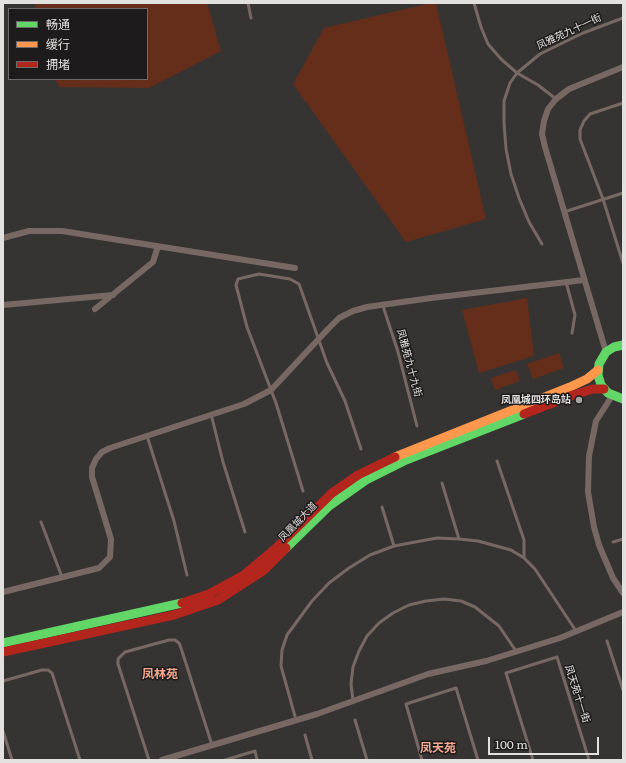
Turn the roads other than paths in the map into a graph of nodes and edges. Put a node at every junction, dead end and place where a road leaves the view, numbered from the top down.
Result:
1 (248, 3) edge
2 (474, 3) edge
3 (251, 18) dead end
4 (623, 18) edge
5 (623, 67) edge
6 (517, 73) junction
7 (556, 99) junction
8 (623, 103) edge
9 (623, 193) edge
10 (603, 199) junction
11 (564, 212) junction
12 (3, 238) edge
13 (542, 244) dead end
14 (158, 246) junction
15 (623, 263) edge
16 (295, 268) dead end
17 (584, 280) junction
18 (566, 282) junction
19 (113, 294) junction
20 (3, 305) edge
21 (383, 306) junction
22 (95, 309) dead end
23 (572, 333) dead end
24 (318, 339) junction
25 (623, 345) edge
26 (606, 352) junction
27 (598, 370) junction
28 (604, 389) junction
29 (272, 390) junction
30 (612, 396) junction
31 (623, 399) edge
32 (211, 414) junction
33 (417, 426) dead end
34 (147, 436) junction
35 (361, 449) dead end
36 (497, 461) dead end
37 (442, 483) dead end
38 (303, 491) dead end
39 (382, 507) dead end
40 (41, 522) dead end
41 (245, 532) dead end
42 (459, 539) junction
43 (623, 539) edge
44 (613, 542) dead end
45 (394, 546) junction
46 (524, 558) junction
47 (187, 575) dead end
48 (63, 578) junction
49 (3, 592) edge
50 (623, 593) edge
51 (623, 612) edge
52 (576, 631) junction
53 (607, 641) dead end
54 (3, 643) edge
55 (516, 651) junction
56 (3, 652) edge
57 (3, 682) edge
58 (623, 690) edge
59 (353, 701) junction
60 (296, 720) junction
61 (355, 720) dead end
62 (3, 731) edge
63 (305, 735) dead end
64 (212, 745) junction
65 (12, 760) edge
66 (80, 760) edge
67 (149, 760) edge
68 (162, 760) edge
69 (225, 760) edge
70 (257, 760) edge
71 (312, 760) edge
72 (367, 760) edge
73 (422, 760) edge
74 (478, 760) edge
75 (534, 760) edge
76 (589, 760) edge

1 - 3 lane
2 - 6 lane
4 - 6 lane, 凤雅苑九十一街
5 - 7 street
6 - 7 lane
6 - 13 lane, 凤雅苑九十一街
7 - 11 street
8 - 10 lane
9 - 10 lane
10 - 11 lane
10 - 15 lane
11 - 17 street
12 - 14 street
14 - 16 street
14 - 19 street
17 - 18 street
17 - 26 street
18 - 21 street
18 - 23 lane
19 - 20 street
19 - 22 street
21 - 24 street
21 - 33 lane, 凤雅苑九十九街
24 - 29 street
24 - 29 lane
24 - 35 lane
25 - 26 main road
26 - 27 main road
27 - 28 main road
27 - 54 main road, 凤凰城大道
28 - 30 main road
28 - 56 main road, 凤凰城大道
29 - 32 street
29 - 38 lane
30 - 31 main road
30 - 50 street
32 - 34 street
32 - 41 lane
34 - 47 lane
34 - 48 street
36 - 46 lane
37 - 42 lane
39 - 45 lane
40 - 48 lane
42 - 45 lane
42 - 46 lane
43 - 44 lane
45 - 60 lane
46 - 52 lane
48 - 49 street
51 - 52 street
52 - 55 street
53 - 58 lane
55 - 59 street
55 - 59 lane
57 - 66 lane
59 - 60 street
60 - 64 street
61 - 72 lane
62 - 65 lane
63 - 71 lane
64 - 67 lane
64 - 68 street
69 - 70 lane
73 - 74 lane
75 - 76 lane, 凤天苑十一街

